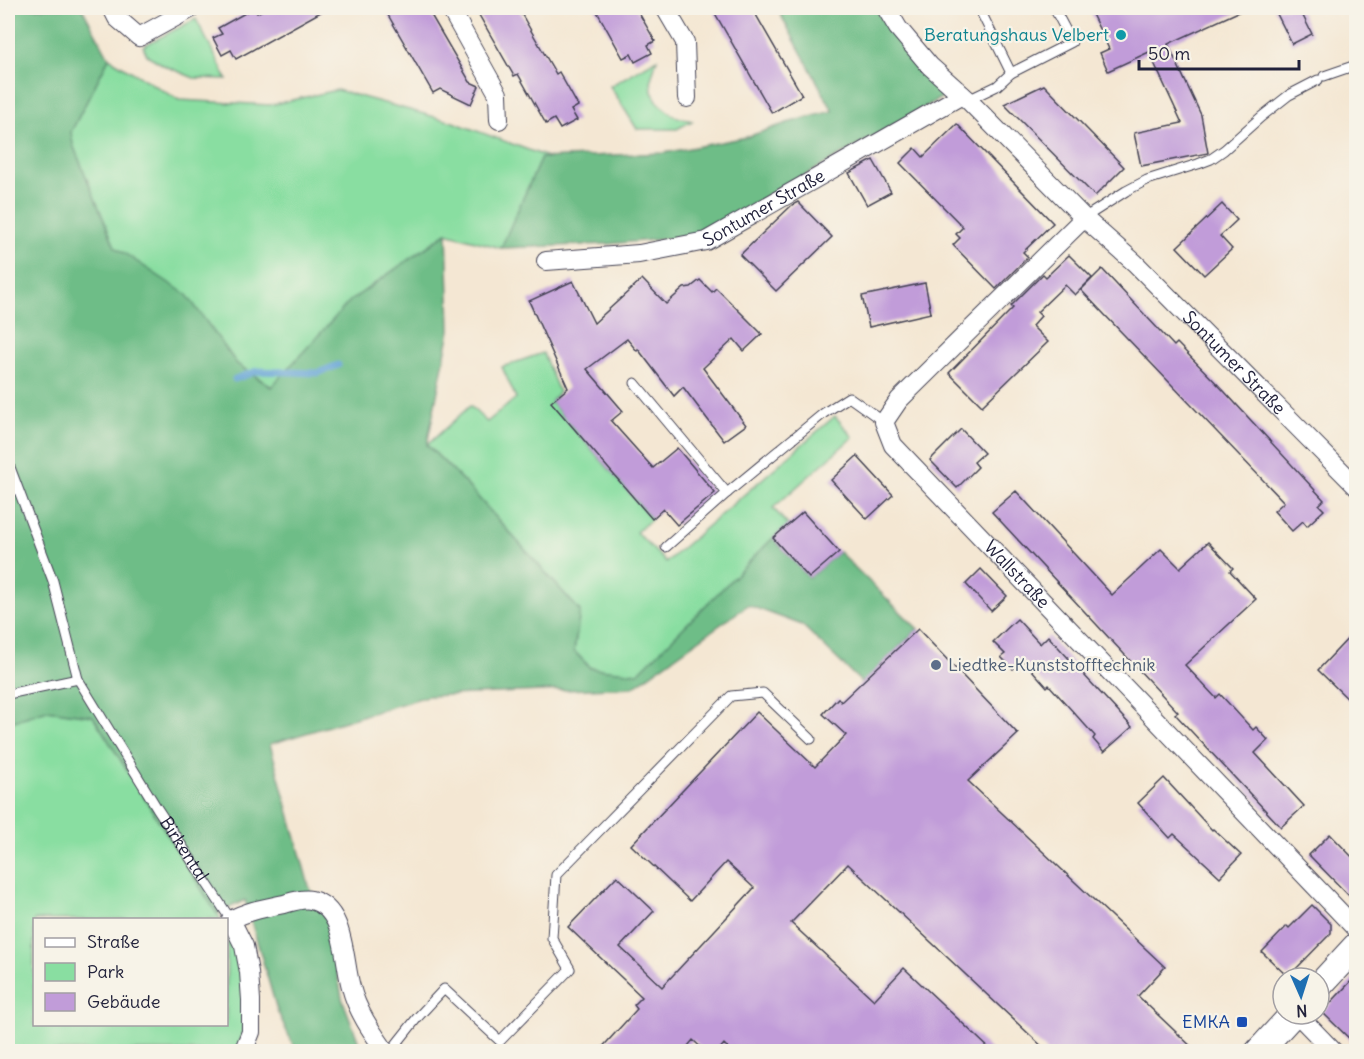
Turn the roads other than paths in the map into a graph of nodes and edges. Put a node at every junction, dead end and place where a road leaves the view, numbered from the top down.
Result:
1 (112, 8) edge
2 (192, 8) edge
3 (450, 8) edge
4 (665, 8) edge
5 (886, 8) edge
6 (978, 8) edge
7 (1054, 8) edge
8 (1356, 65) edge
9 (1011, 73) junction
10 (687, 98) dead end
11 (965, 98) junction
12 (499, 120) dead end
13 (1084, 218) junction
14 (546, 261) dead end
15 (635, 383) dead end
16 (884, 422) junction
17 (8, 462) edge
18 (1356, 486) edge
19 (728, 492) junction
20 (666, 547) dead end
21 (78, 679) junction
22 (8, 694) edge
23 (811, 739) dead end
24 (231, 920) junction
25 (1356, 929) edge
26 (1356, 946) edge
27 (1331, 973) edge
28 (1283, 1026) edge
29 (1307, 1026) edge
30 (243, 1052) edge
31 (388, 1052) edge
32 (1258, 1052) edge
33 (1334, 1052) edge

1 - 2 street
3 - 12 street
4 - 10 street
5 - 11 street, Sontumer Straße
6 - 9 lane
7 - 9 lane
8 - 13 lane
9 - 11 lane
11 - 13 street, Sontumer Straße
11 - 14 street, Sontumer Straße
13 - 16 street
13 - 18 street, Sontumer Straße
15 - 19 lane
16 - 19 lane
16 - 25 street, Wallstraße
17 - 21 lane, Birkental
19 - 20 lane
21 - 22 lane
21 - 24 lane, Birkental
23 - 31 lane
24 - 30 street
24 - 31 street
26 - 27 main road
28 - 32 main road
29 - 33 street

